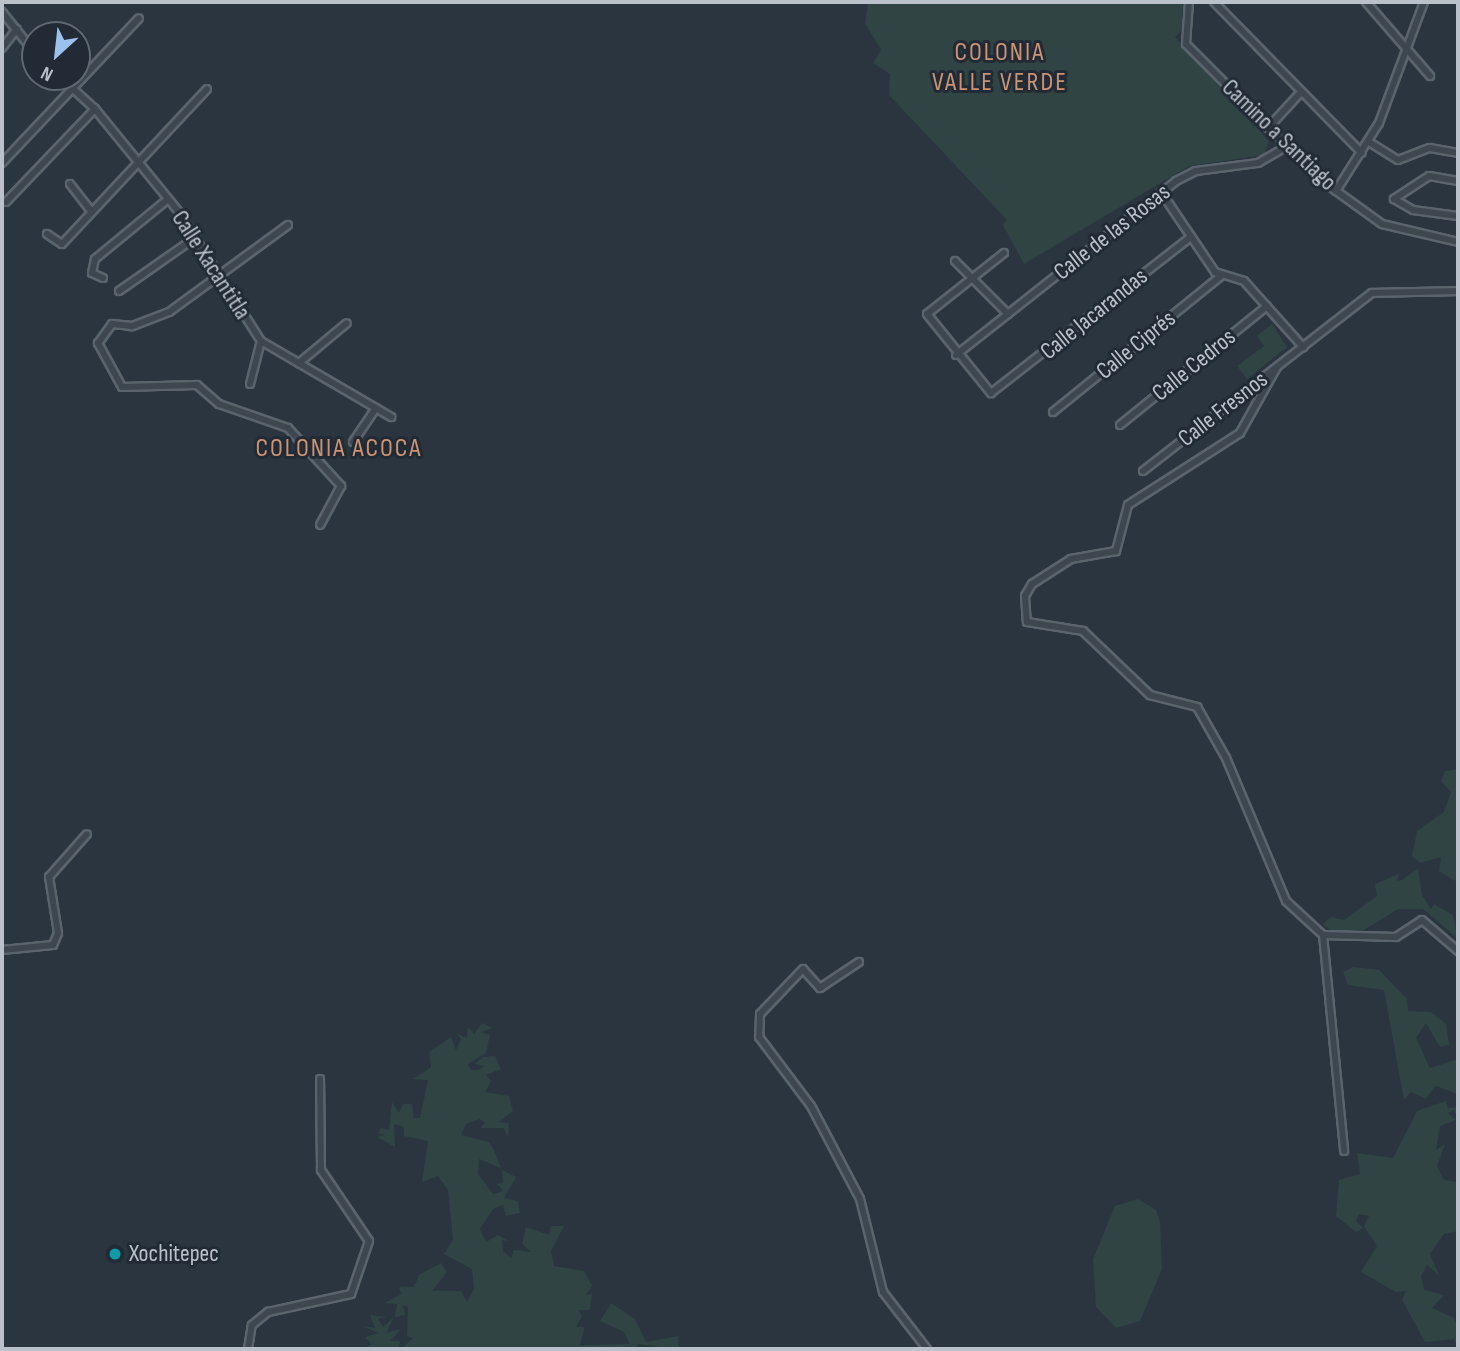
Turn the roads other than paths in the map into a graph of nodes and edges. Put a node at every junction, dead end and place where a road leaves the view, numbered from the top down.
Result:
1 (1189, 2) edge
2 (1214, 2) edge
3 (1366, 2) edge
4 (1424, 2) edge
5 (2, 12) edge
6 (139, 18) dead end
7 (17, 29) junction
8 (21, 34) edge
9 (1408, 45) junction
10 (2, 48) edge
11 (91, 67) edge
12 (1430, 76) dead end
13 (207, 89) dead end
14 (67, 91) edge
15 (75, 91) edge
16 (1301, 92) junction
17 (95, 109) junction
18 (1268, 128) junction
19 (1369, 142) junction
20 (1286, 146) junction
21 (1362, 153) junction
22 (1458, 153) edge
23 (137, 161) junction
24 (2, 163) edge
25 (1458, 181) edge
26 (70, 184) dead end
27 (1336, 191) junction
28 (1161, 192) junction
29 (168, 200) junction
30 (6, 202) dead end
31 (91, 211) junction
32 (1458, 216) edge
33 (288, 225) dead end
34 (47, 234) dead end
35 (196, 237) junction
36 (1191, 237) junction
37 (1458, 242) edge
38 (1004, 253) dead end
39 (955, 261) dead end
40 (220, 274) junction
41 (975, 274) junction
42 (1220, 277) junction
43 (103, 278) dead end
44 (119, 291) dead end
45 (1458, 291) edge
46 (1267, 306) junction
47 (1008, 314) junction
48 (346, 323) dead end
49 (261, 341) junction
50 (1303, 347) junction
51 (956, 355) junction
52 (299, 363) junction
53 (1277, 367) junction
54 (250, 384) dead end
55 (376, 408) junction
56 (1053, 412) dead end
57 (391, 417) dead end
58 (1120, 425) dead end
59 (353, 442) dead end
60 (1143, 471) dead end
61 (320, 526) dead end
62 (87, 834) dead end
63 (1323, 935) junction
64 (2, 950) edge
65 (1458, 951) edge
66 (859, 962) dead end
67 (320, 1079) dead end
68 (1344, 1151) dead end
69 (248, 1349) edge
70 (927, 1349) edge

1 - 18 street, Camino a Santiago
2 - 16 street
3 - 9 street
4 - 9 street
5 - 7 street
6 - 11 street
7 - 8 street
7 - 10 street
9 - 12 street
9 - 19 street
13 - 23 street
14 - 24 street
15 - 17 street, Calle Xacantitla
16 - 18 street
16 - 21 street
17 - 23 street, Calle Xacantitla
17 - 30 street
18 - 20 street, Camino a Santiago
19 - 21 street
19 - 22 street
20 - 27 street, Camino a Santiago
20 - 28 street, Calle de las Rosas
21 - 27 street
23 - 29 street, Calle Xacantitla
23 - 31 street
25 - 32 street
26 - 31 street
27 - 37 street, Camino a Santiago
28 - 36 street
28 - 47 street, Calle de las Rosas
29 - 35 street, Calle Xacantitla
29 - 43 street
31 - 34 street
33 - 40 street
35 - 40 street, Calle Xacantitla
35 - 44 street
36 - 42 street
36 - 51 street, Calle Jacarandas
38 - 41 street
39 - 41 street
40 - 49 street, Calle Xacantitla
40 - 61 street
41 - 47 street
41 - 51 street
42 - 46 street
42 - 56 street, Calle Ciprés
45 - 50 street, Calle Fresnos
46 - 50 street
46 - 58 street, Calle Cedros
47 - 51 street, Calle de las Rosas
48 - 52 street
49 - 52 street, Calle Xacantitla
49 - 54 street
50 - 53 street, Calle Fresnos
52 - 55 street, Calle Xacantitla
53 - 60 street, Calle Fresnos
53 - 63 street
55 - 57 street, Calle Xacantitla
55 - 59 street
62 - 64 street
63 - 65 street
63 - 68 street
66 - 70 street
67 - 69 street

